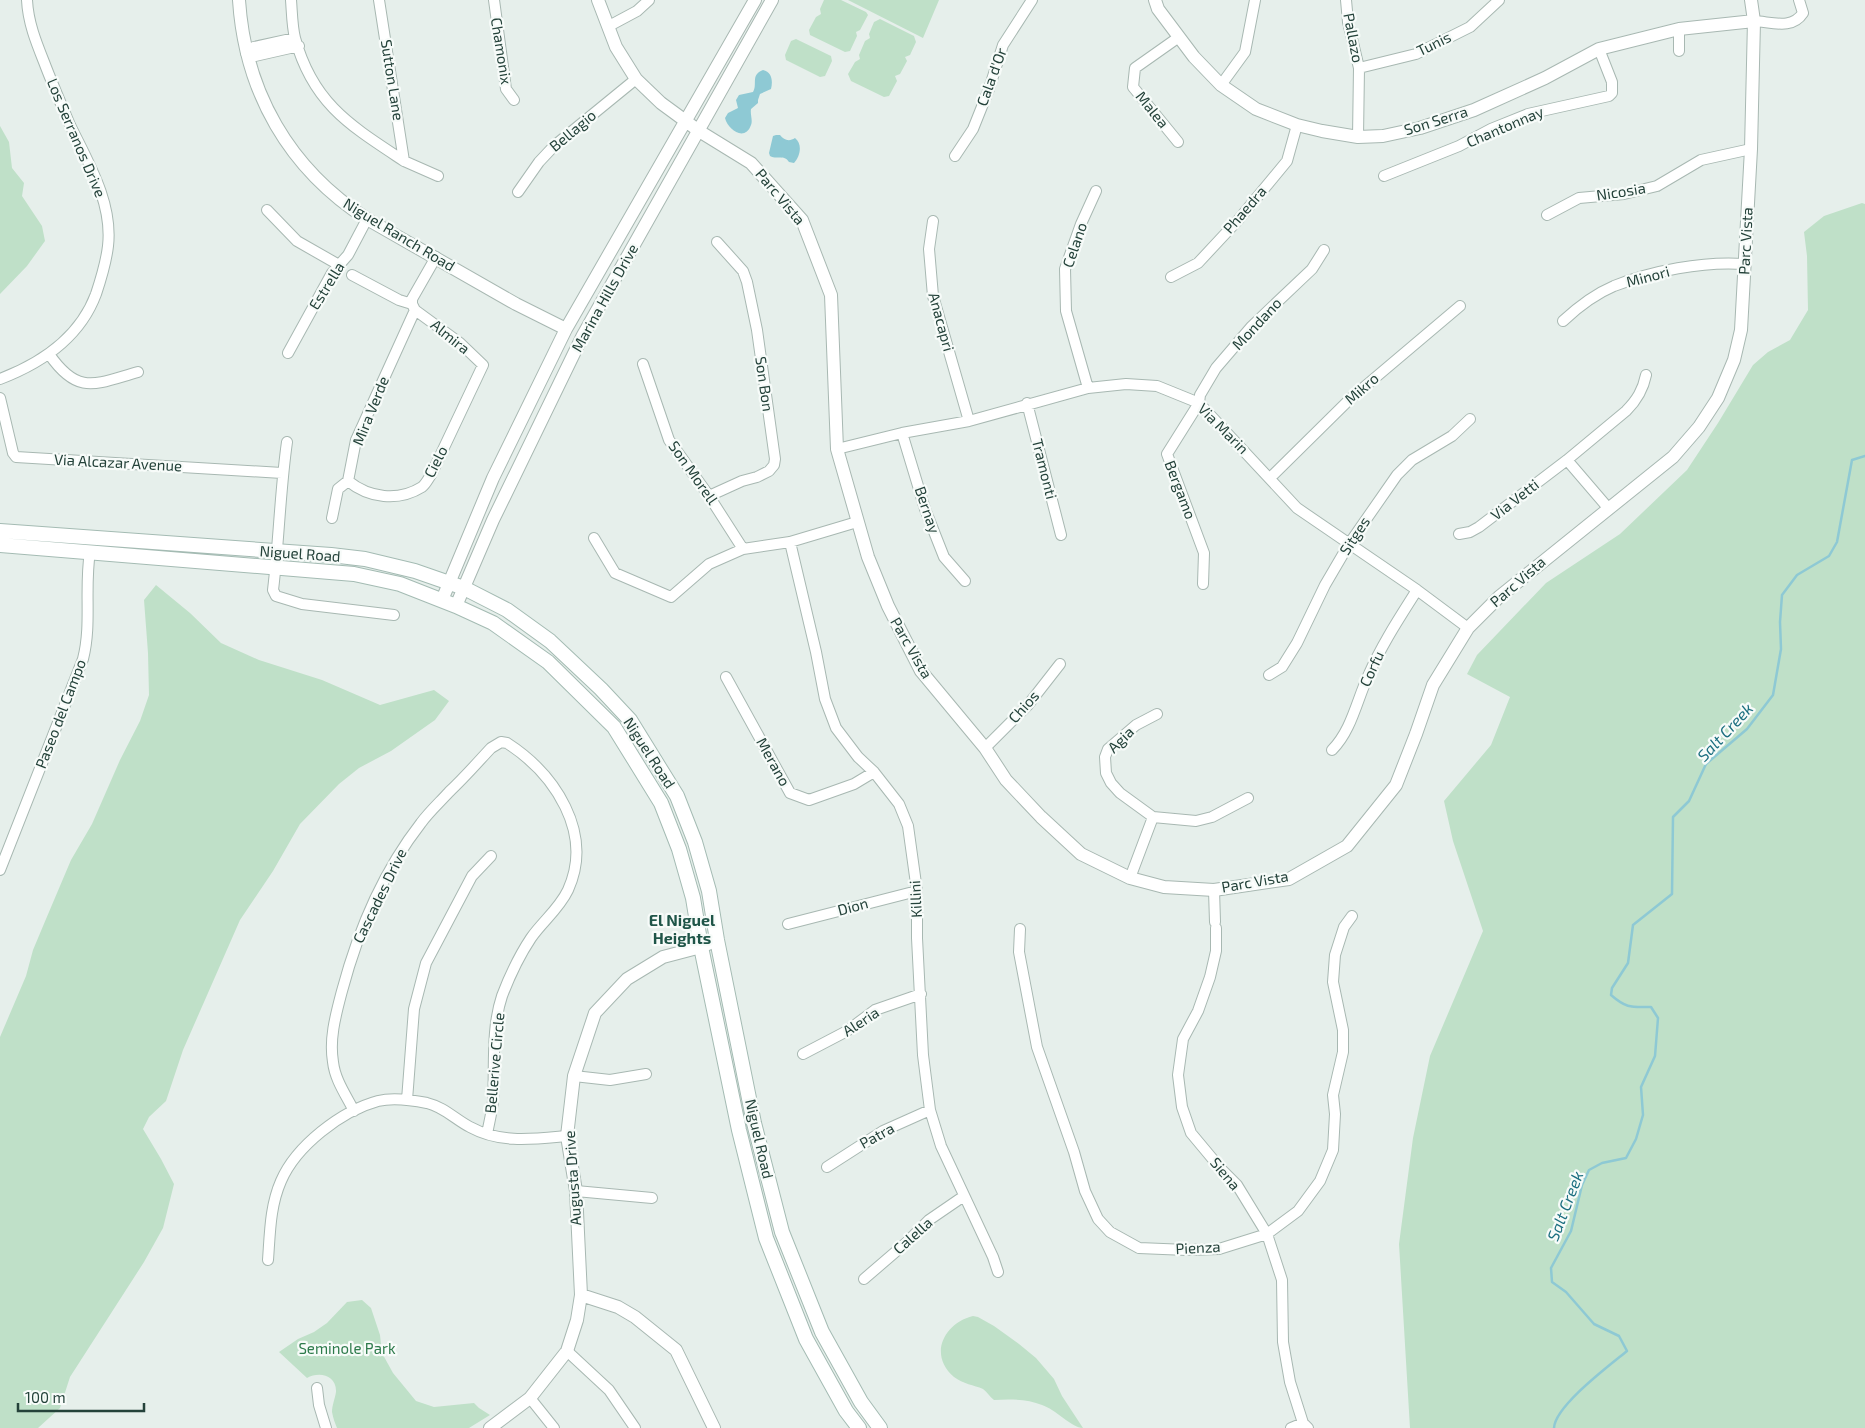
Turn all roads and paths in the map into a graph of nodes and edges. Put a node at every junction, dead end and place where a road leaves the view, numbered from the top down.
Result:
1 (27, 0) edge
2 (239, 0) edge
3 (291, 0) edge
4 (379, 0) edge
5 (494, 0) edge
6 (598, 0) edge
7 (649, 0) edge
8 (755, 0) edge
9 (772, 0) edge
10 (1032, 0) edge
11 (1154, 0) edge
12 (1255, 0) edge
13 (1346, 0) edge
14 (1499, 0) edge
15 (1751, 0) edge
16 (1799, 0) edge
17 (1754, 21) junction
18 (609, 26) junction
19 (1678, 29) junction
20 (1179, 37) junction
21 (297, 42) junction
22 (1598, 49) junction
23 (1679, 51) dead end
24 (246, 53) junction
25 (1359, 68) junction
26 (636, 79) junction
27 (1221, 85) junction
28 (514, 100) dead end
29 (686, 122) junction
30 (1297, 125) junction
31 (699, 131) junction
32 (1358, 137) junction
33 (1178, 142) dead end
34 (1751, 149) junction
35 (955, 156) dead end
36 (404, 161) junction
37 (438, 176) dead end
38 (1384, 176) dead end
39 (1096, 191) dead end
40 (518, 192) dead end
41 (267, 210) dead end
42 (1547, 215) dead end
43 (367, 219) junction
44 (933, 221) dead end
45 (718, 242) dead end
46 (1324, 250) dead end
47 (436, 258) junction
48 (1744, 264) junction
49 (339, 265) junction
50 (352, 275) dead end
51 (1170, 277) dead end
52 (1460, 306) dead end
53 (414, 307) junction
54 (1563, 321) dead end
55 (566, 329) junction
56 (582, 337) junction
57 (288, 353) dead end
58 (49, 354) junction
59 (643, 364) dead end
60 (483, 365) joint
61 (138, 372) dead end
62 (1646, 375) dead end
63 (0, 379) edge
64 (1088, 388) junction
65 (0, 398) edge
66 (1027, 403) junction
67 (1199, 403) junction
68 (1470, 419) dead end
69 (969, 421) junction
70 (902, 433) junction
71 (287, 442) dead end
72 (837, 449) junction
73 (1567, 460) junction
74 (282, 473) junction
75 (1270, 478) junction
76 (348, 481) junction
77 (709, 496) junction
78 (1609, 509) junction
79 (332, 518) dead end
80 (857, 522) junction
81 (0, 531) edge
82 (38, 534) junction
83 (1459, 534) dead end
84 (1061, 535) dead end
85 (594, 538) dead end
86 (790, 542) junction
87 (151, 543) junction
88 (1349, 544) junction
89 (0, 545) edge
90 (743, 549) junction
91 (90, 552) junction
92 (277, 552) junction
93 (276, 567) junction
94 (965, 581) dead end
95 (448, 583) junction
96 (1203, 584) dead end
97 (464, 588) junction
98 (1417, 590) junction
99 (442, 600) junction
100 (456, 606) junction
101 (394, 615) dead end
102 (1468, 628) junction
103 (1060, 664) dead end
104 (1269, 675) dead end
105 (726, 677) dead end
106 (1157, 714) dead end
107 (501, 742) joint
108 (985, 748) junction
109 (1332, 750) dead end
110 (874, 772) junction
111 (1248, 798) dead end
112 (1153, 817) junction
113 (491, 856) dead end
114 (0, 870) edge
115 (1130, 878) junction
116 (1214, 890) junction
117 (917, 891) junction
118 (1352, 916) dead end
119 (788, 924) dead end
120 (1020, 929) dead end
121 (716, 940) junction
122 (701, 947) junction
123 (921, 994) junction
124 (803, 1054) dead end
125 (646, 1074) dead end
126 (574, 1076) junction
127 (407, 1100) junction
128 (930, 1110) junction
129 (354, 1111) junction
130 (487, 1134) junction
131 (567, 1136) junction
132 (827, 1167) dead end
133 (576, 1191) junction
134 (964, 1196) junction
135 (652, 1198) dead end
136 (1267, 1234) junction
137 (268, 1260) dead end
138 (998, 1272) dead end
139 (864, 1279) dead end
140 (581, 1295) junction
141 (567, 1350) junction
142 (317, 1388) dead end
143 (530, 1398) junction
144 (1306, 1425) edge
145 (326, 1428) edge
146 (490, 1428) edge
147 (554, 1428) edge
148 (634, 1428) edge
149 (714, 1428) edge
150 (859, 1428) edge
151 (880, 1428) edge
152 (1290, 1428) edge

1 - 58 street, Los Serranos Drive
2 - 24 street, Niguel Ranch Road
3 - 21 street
4 - 36 street, Sutton Lane
5 - 28 street, Chamonix
6 - 18 street, Parc Vista
7 - 18 street
8 - 29 street, Marina Hills Drive
9 - 31 street, Marina Hills Drive
10 - 35 street, Cala d'Or
11 - 20 street, Son Serra
12 - 27 street
13 - 25 street, Pallazo
14 - 25 street, Tunis
15 - 17 street, Parc Vista
16 - 17 street
17 - 19 street, Son Serra
17 - 34 street, Parc Vista
18 - 26 street, Parc Vista
19 - 22 street, Son Serra
19 - 23 street
20 - 27 street, Son Serra
20 - 33 street, Malea
21 - 24 street
21 - 36 street
22 - 32 street, Son Serra
22 - 38 street, Chantonnay
24 - 43 street, Niguel Ranch Road
25 - 32 street, Pallazo
26 - 29 street, Parc Vista
26 - 40 street, Bellagio
27 - 30 street, Son Serra
29 - 31 street, Parc Vista
29 - 55 street, Marina Hills Drive
30 - 32 street, Son Serra
30 - 51 street, Phaedra
31 - 56 street, Marina Hills Drive
31 - 72 street, Parc Vista
34 - 42 street, Nicosia
34 - 48 street, Parc Vista
36 - 37 street
39 - 64 street, Celano
41 - 49 street
43 - 47 street, Niguel Ranch Road
43 - 49 street, Estrella
44 - 69 street, Anacapri
45 - 77 street, Son Bon
46 - 67 street, Mondano
47 - 53 street, Mira Verde
47 - 55 street, Niguel Ranch Road
48 - 54 street, Minori
48 - 78 street, Parc Vista
49 - 57 street, Estrella
50 - 53 street
52 - 75 street, Mikro
53 - 60 street, Almira
53 - 76 street, Mira Verde
55 - 56 street, Niguel Ranch Road
55 - 95 street, Marina Hills Drive
56 - 97 street, Marina Hills Drive
58 - 61 street
58 - 63 street, Los Serranos Drive
59 - 77 street, Son Morell
60 - 76 street, Cielo
62 - 73 street, Via Vetti
64 - 66 street, Via Marin
64 - 67 street, Via Marin
65 - 74 street, Via Alcazar Avenue
66 - 69 street, Via Marin
66 - 84 street, Tramonti
67 - 75 street, Via Marin
67 - 96 street, Bergamo
68 - 88 street, Sitges
69 - 70 street, Via Marin
70 - 72 street, Via Marin
70 - 94 street, Bernay
71 - 74 street
72 - 80 street, Parc Vista
73 - 78 street
73 - 83 street, Via Vetti
74 - 92 street
75 - 88 street, Via Marin
76 - 79 street, Mira Verde
77 - 90 street, Son Morell
78 - 102 street, Parc Vista
80 - 86 street
80 - 108 street, Parc Vista
81 - 82 main road, Niguel Road
82 - 87 main road, Niguel Road
82 - 91 main road
85 - 90 street
86 - 90 street
86 - 110 street, Killini
87 - 91 main road
87 - 92 main road, Niguel Road
88 - 98 street, Via Marin
88 - 104 street, Sitges
89 - 91 main road, Niguel Road
91 - 93 main road, Niguel Road
91 - 114 street, Paseo del Campo
92 - 93 street
92 - 95 main road, Niguel Road
93 - 99 main road, Niguel Road
93 - 101 street
95 - 97 main road, Niguel Road
95 - 99 street, Marina Hills Drive
97 - 100 street, Marina Hills Drive
97 - 121 main road, Niguel Road
98 - 102 street, Via Marin
98 - 109 street, Corfu
99 - 100 main road, Niguel Road
100 - 122 main road, Niguel Road
102 - 116 street, Parc Vista
103 - 108 street, Chios
105 - 110 street, Merano
106 - 112 street, Agia
107 - 129 street, Cascades Drive
107 - 130 street, Bellerive Circle
108 - 115 street, Parc Vista
110 - 117 street, Killini
111 - 112 street
112 - 115 street
113 - 127 street
115 - 116 street, Parc Vista
116 - 136 street, Siena
117 - 119 street, Dion
117 - 123 street, Killini
118 - 136 street, Pienza
120 - 136 street, Pienza
121 - 122 street, Augusta Drive
121 - 151 main road, Niguel Road
122 - 126 street, Augusta Drive
122 - 150 main road, Niguel Road
123 - 124 street, Aleria
123 - 128 street, Killini
125 - 126 street
126 - 131 street, Augusta Drive
127 - 129 street
127 - 130 street
128 - 132 street, Patra
128 - 134 street, Killini
129 - 137 street
130 - 131 street
131 - 133 street, Augusta Drive
133 - 135 street
133 - 140 street, Augusta Drive
134 - 138 street, Killini
134 - 139 street, Calella
136 - 144 street, Siena
140 - 141 street, Augusta Drive
140 - 149 street
141 - 143 street, Augusta Drive
141 - 148 street
142 - 145 street
143 - 146 street, Augusta Drive
143 - 147 street
144 - 152 street, Siena

